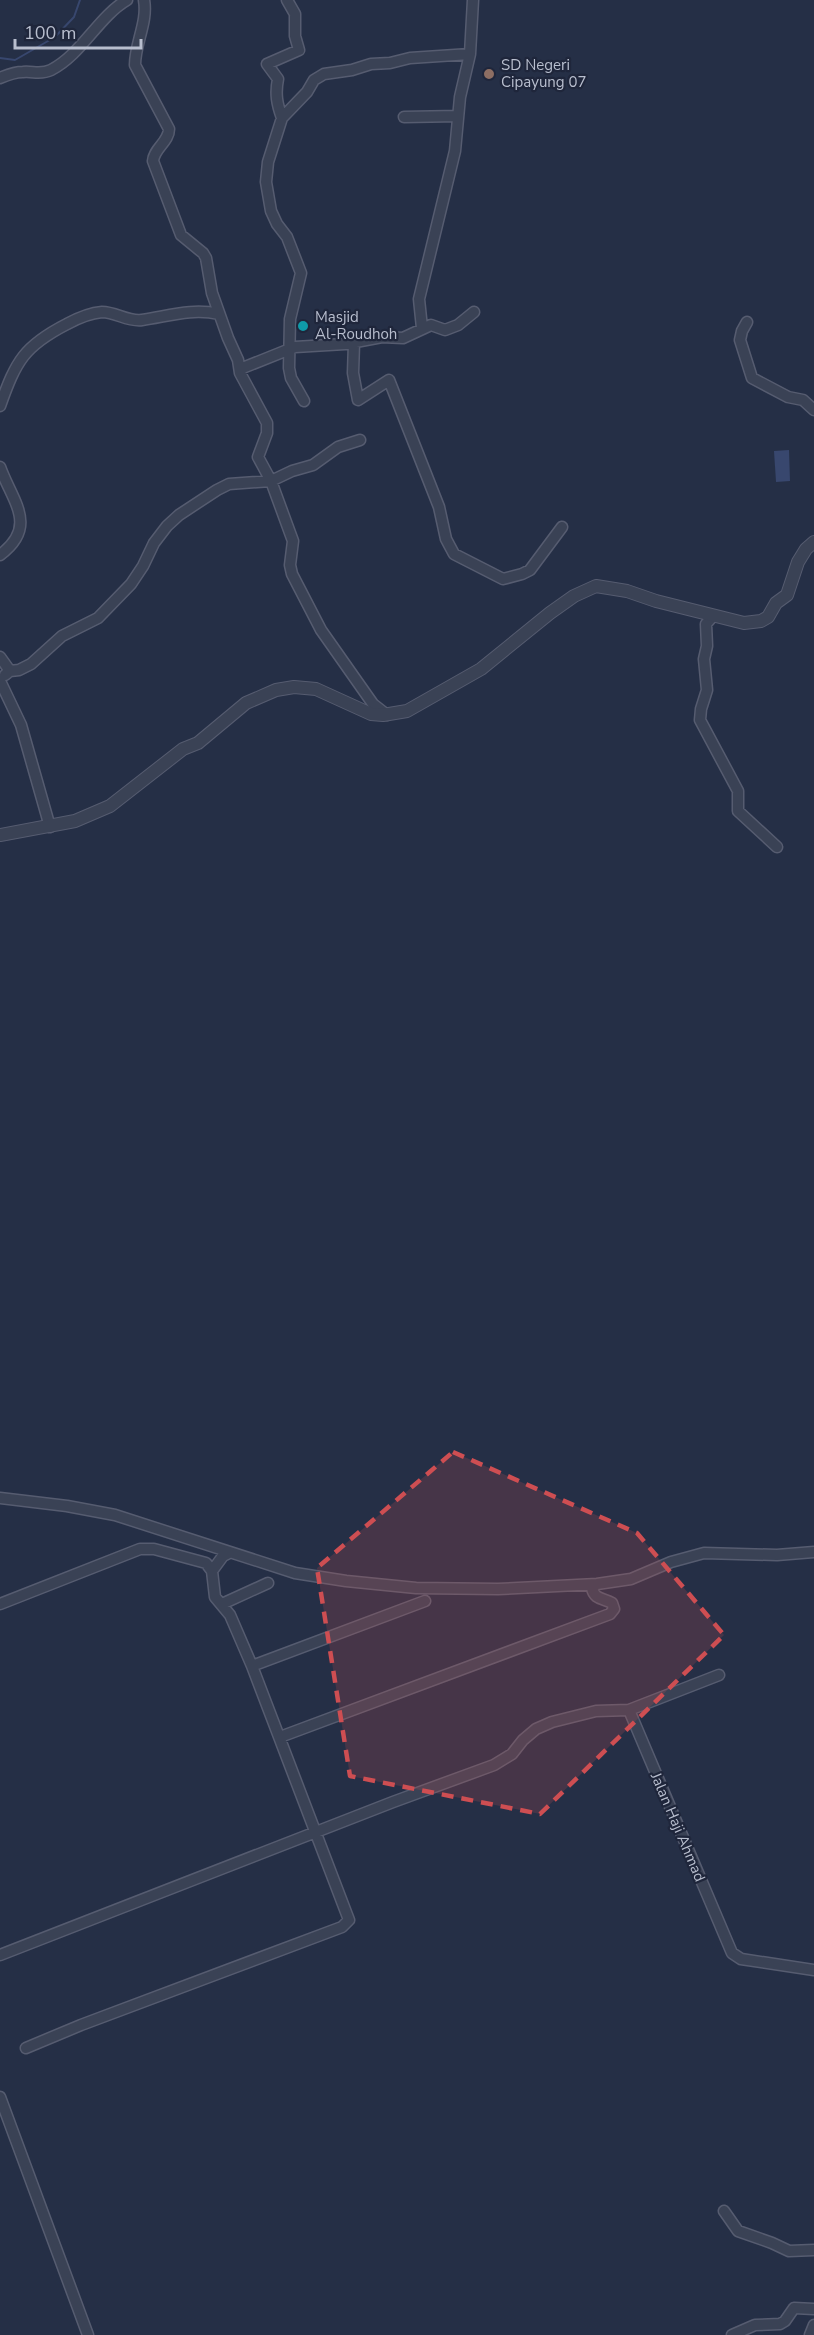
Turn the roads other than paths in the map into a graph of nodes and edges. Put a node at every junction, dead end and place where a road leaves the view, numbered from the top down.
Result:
1 (128, 0) edge
2 (144, 0) edge
3 (287, 0) edge
4 (473, 0) edge
5 (470, 54) junction
6 (0, 78) edge
7 (458, 116) junction
8 (404, 117) dead end
9 (282, 118) junction
10 (474, 312) dead end
11 (219, 314) junction
12 (747, 322) dead end
13 (422, 328) junction
14 (354, 343) junction
15 (288, 349) junction
16 (240, 369) junction
17 (304, 401) dead end
18 (0, 406) edge
19 (814, 410) edge
20 (360, 440) dead end
21 (0, 467) edge
22 (271, 482) junction
23 (562, 527) dead end
24 (814, 542) edge
25 (0, 555) edge
26 (713, 616) junction
27 (0, 657) edge
28 (10, 670) junction
29 (0, 680) edge
30 (5, 707) edge
31 (387, 715) junction
32 (50, 827) junction
33 (0, 835) edge
34 (777, 847) dead end
35 (0, 1498) edge
36 (814, 1552) edge
37 (229, 1553) junction
38 (212, 1571) junction
39 (268, 1582) dead end
40 (597, 1584) junction
41 (425, 1601) dead end
42 (0, 1604) edge
43 (222, 1604) junction
44 (252, 1666) junction
45 (719, 1675) dead end
46 (629, 1710) junction
47 (280, 1737) junction
48 (316, 1833) junction
49 (0, 1955) edge
50 (814, 1970) edge
51 (26, 2048) dead end
52 (0, 2097) edge
53 (724, 2211) dead end
54 (814, 2250) edge
55 (814, 2309) edge
56 (814, 2325) edge
57 (736, 2334) edge
58 (88, 2335) edge
59 (810, 2335) edge

1 - 6 street
2 - 11 street
3 - 9 street
4 - 5 street
5 - 7 street
5 - 9 street
7 - 8 street
7 - 13 street
9 - 15 street
10 - 13 street
11 - 16 street
11 - 18 street
12 - 19 street
13 - 14 street
14 - 15 street
14 - 23 street
15 - 16 street
15 - 17 street
16 - 22 street
20 - 22 street
21 - 25 street
22 - 28 street
22 - 31 street
24 - 26 street
26 - 31 street
26 - 34 street
27 - 28 street
28 - 29 street
29 - 30 street
30 - 32 street
31 - 32 street
32 - 33 street
35 - 37 street
36 - 40 street
37 - 38 street
37 - 40 street
38 - 42 street
38 - 43 street
39 - 43 street
40 - 47 street
41 - 44 street
43 - 44 street
44 - 47 street
45 - 46 street
46 - 48 street
46 - 50 street, Jalan Haji Ahmad
47 - 48 street
48 - 49 street
48 - 51 street
52 - 58 street
53 - 54 street
55 - 57 street
56 - 59 street

